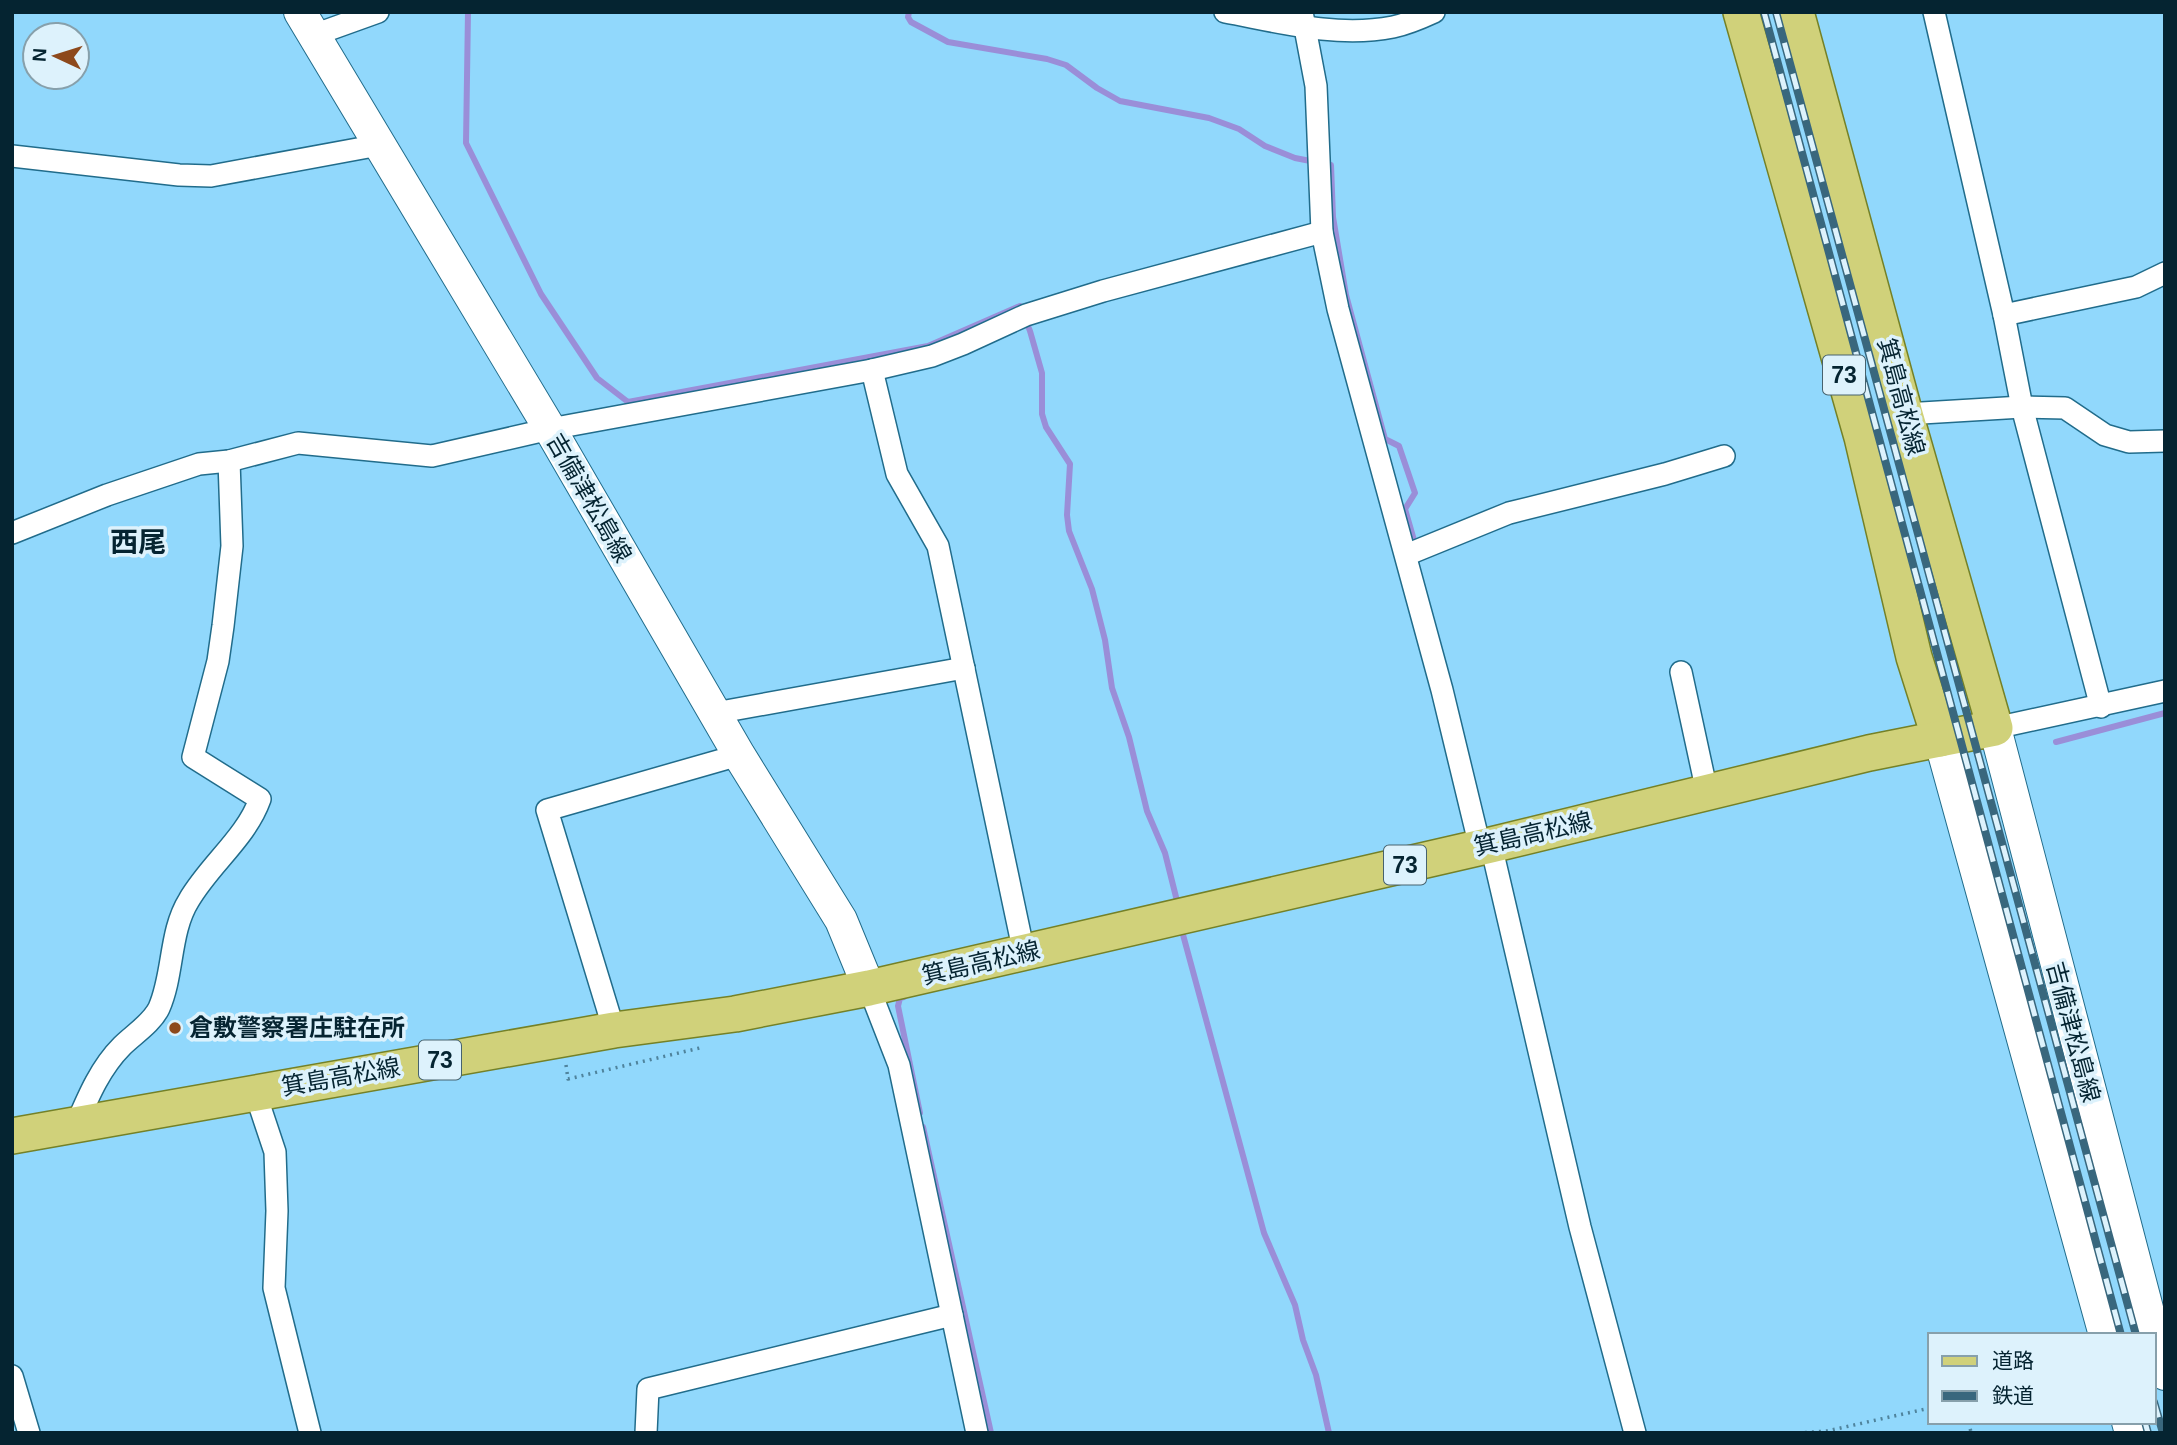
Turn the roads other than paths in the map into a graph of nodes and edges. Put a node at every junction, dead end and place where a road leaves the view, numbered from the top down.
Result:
1 (378, 12) edge
2 (1224, 12) edge
3 (1434, 12) edge
4 (1741, 12) edge
5 (1796, 12) edge
6 (1934, 12) edge
7 (1304, 20) edge
8 (307, 24) edge
9 (379, 145) junction
10 (12, 156) edge
11 (1322, 232) junction
12 (2165, 273) edge
13 (2004, 315) junction
14 (872, 370) junction
15 (2022, 407) junction
16 (1905, 414) junction
17 (550, 429) junction
18 (2165, 441) edge
19 (1724, 456) dead end
20 (229, 461) junction
21 (12, 533) edge
22 (1412, 553) junction
23 (964, 668) junction
24 (1681, 672) dead end
25 (2165, 691) edge
26 (2101, 706) junction
27 (715, 713) junction
28 (1995, 728) junction
29 (1940, 739) junction
30 (739, 755) junction
31 (1707, 792) junction
32 (1490, 852) junction
33 (1024, 953) junction
34 (869, 988) junction
35 (614, 1030) junction
36 (255, 1092) junction
37 (76, 1125) junction
38 (12, 1136) edge
39 (951, 1315) junction
40 (2104, 1333) edge
41 (2153, 1333) edge
42 (2156, 1342) edge
43 (2165, 1374) edge
44 (12, 1376) edge
45 (29, 1433) edge
46 (310, 1433) edge
47 (646, 1433) edge
48 (977, 1433) edge
49 (1635, 1433) edge

1 - 8 street
2 - 7 street
3 - 7 street
4 - 29 main road, 箕島高松線 / 73
5 - 16 main road, 箕島高松線 / 73
6 - 13 street
7 - 11 street
8 - 9 main road, 吉備津松島線
9 - 10 street
9 - 17 main road, 吉備津松島線
11 - 14 street
11 - 22 street
12 - 13 street
13 - 15 street
14 - 17 street
14 - 23 street
15 - 16 street
15 - 18 street
15 - 26 street
16 - 28 main road, 箕島高松線 / 73
17 - 20 street
17 - 27 main road, 吉備津松島線
19 - 22 street
20 - 21 street
20 - 37 street
22 - 32 street
23 - 27 street
23 - 33 street
24 - 31 street
25 - 26 street
26 - 28 street
27 - 30 main road, 吉備津松島線
28 - 29 main road, 箕島高松線 / 73
28 - 41 main road, 吉備津松島線
29 - 31 main road, 箕島高松線 / 73
29 - 40 main road, 吉備津松島線
30 - 34 main road, 吉備津松島線
30 - 35 street
31 - 32 main road, 箕島高松線 / 73
32 - 33 main road, 箕島高松線 / 73
32 - 49 street
33 - 34 main road, 箕島高松線 / 73
34 - 35 main road, 箕島高松線 / 73
34 - 39 street
35 - 36 main road, 箕島高松線 / 73
36 - 37 main road, 箕島高松線 / 73
36 - 46 street
37 - 38 main road, 箕島高松線 / 73
39 - 47 street
39 - 48 street
42 - 43 main road, 吉備津松島線
44 - 45 street

